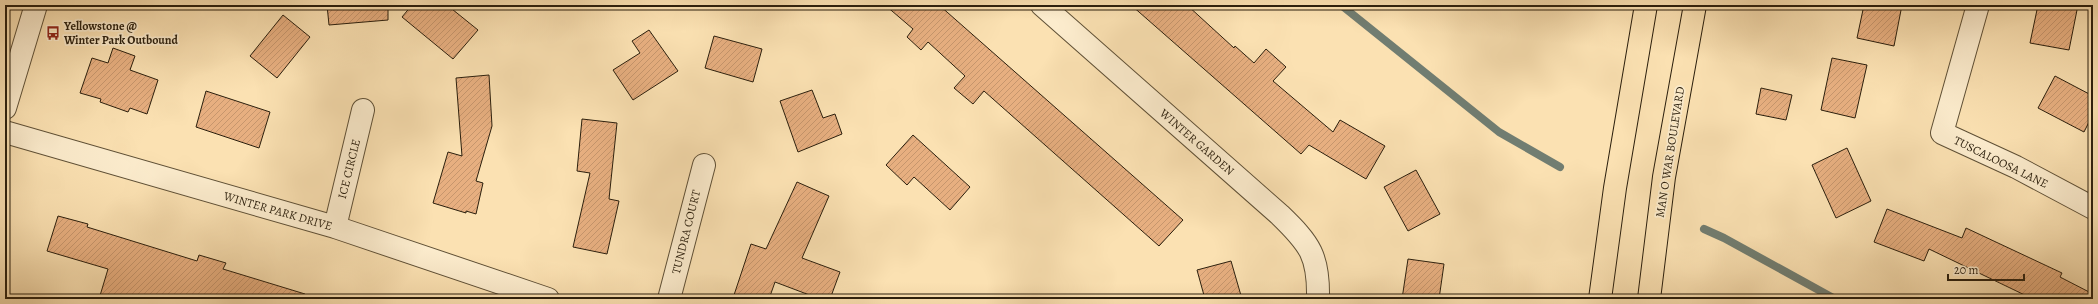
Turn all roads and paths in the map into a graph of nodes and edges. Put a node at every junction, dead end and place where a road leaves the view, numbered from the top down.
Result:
1 (36, 5) edge
2 (1042, 5) edge
3 (1646, 5) edge
4 (1695, 5) edge
5 (1978, 5) edge
6 (5, 108) edge
7 (363, 110) dead end
8 (5, 132) edge
9 (704, 165) dead end
10 (2093, 208) edge
11 (334, 227) junction
12 (548, 299) edge
13 (669, 299) edge
14 (1318, 299) edge
15 (1600, 299) edge
16 (1648, 299) edge

1 - 6 street
2 - 14 street, WINTER GARDEN
3 - 15 main road
4 - 16 main road, MAN O WAR BOULEVARD
5 - 10 street, TUSCALOOSA LANE
7 - 11 street, ICE CIRCLE
8 - 11 street, WINTER PARK DRIVE
9 - 13 street, TUNDRA COURT
11 - 12 street, WINTER PARK DRIVE

